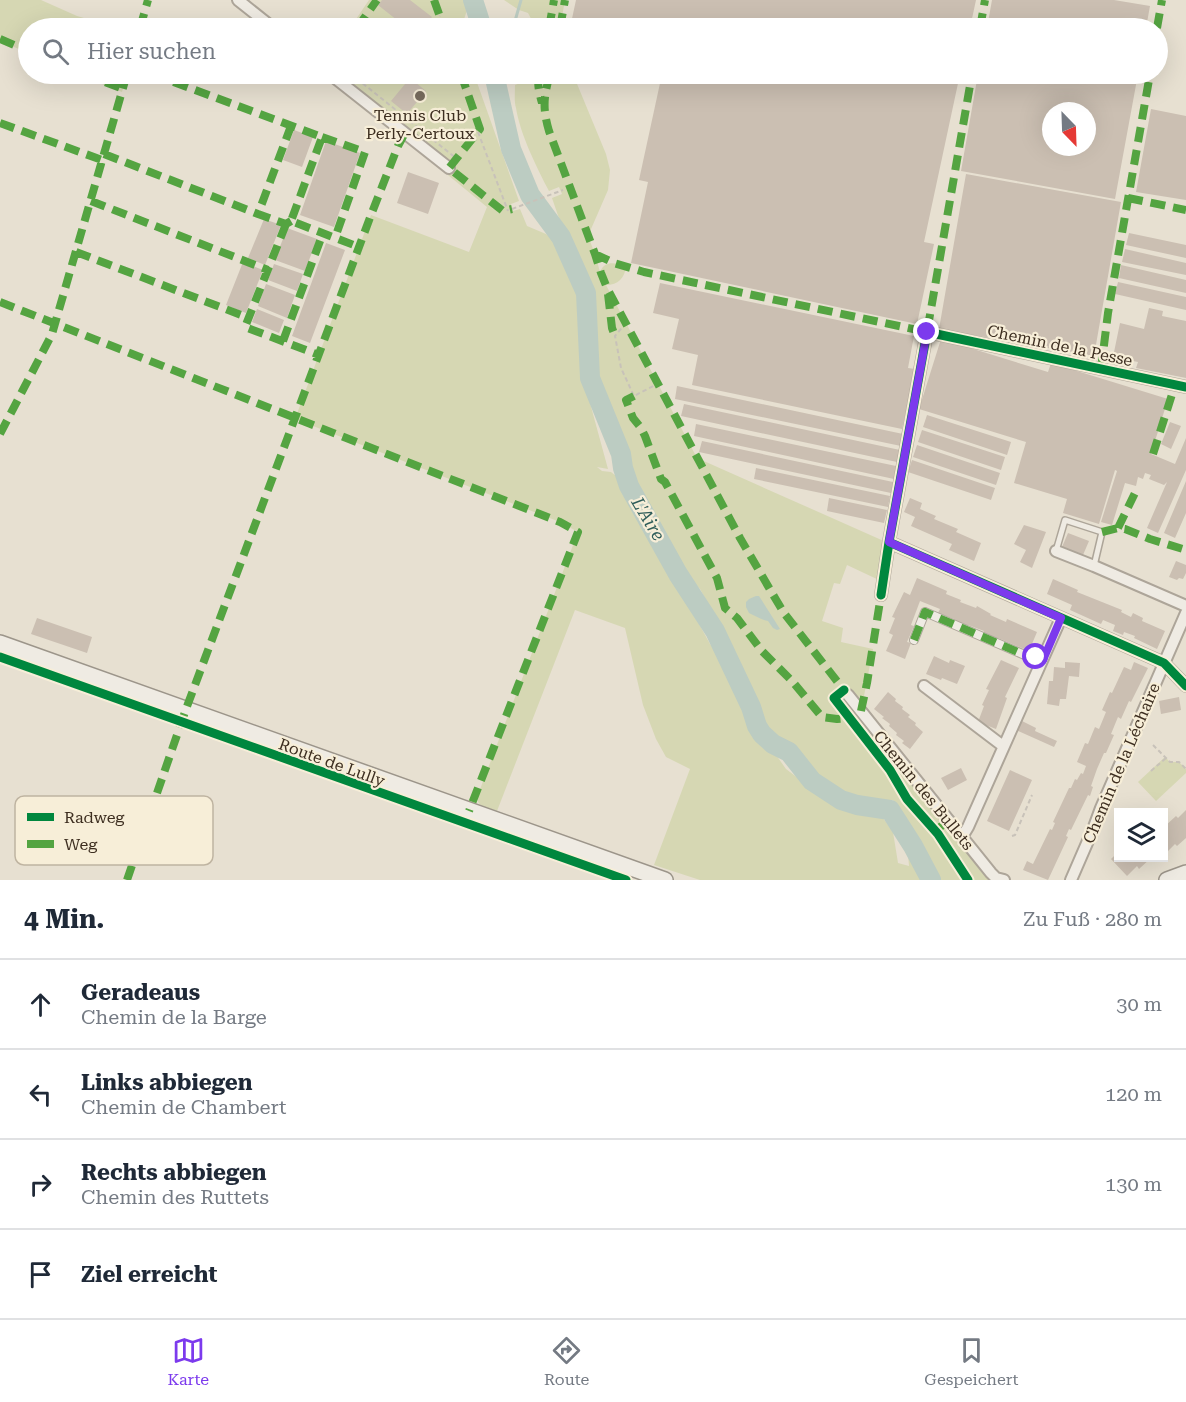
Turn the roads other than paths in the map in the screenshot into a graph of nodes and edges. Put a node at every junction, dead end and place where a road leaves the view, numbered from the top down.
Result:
1 (238, 0) edge
2 (260, 18) edge
3 (343, 84) edge
4 (449, 168) dead end
5 (1186, 387) edge
6 (889, 542) junction
7 (1056, 551) joint
8 (1094, 566) junction
9 (881, 595) dead end
10 (1186, 606) edge
11 (1186, 613) edge
12 (1061, 618) junction
13 (914, 639) dead end
14 (0, 643) edge
15 (1043, 660) junction
16 (1164, 663) junction
17 (924, 686) dead end
18 (1186, 686) edge
19 (848, 695) dead end
20 (1004, 746) junction
21 (962, 837) junction
22 (1186, 873) edge
23 (665, 880) edge
24 (1004, 880) edge
25 (1071, 880) edge
26 (1167, 880) edge

1 - 2 street
3 - 4 street
5 - 6 street, Chemin de la Pesse
6 - 9 street
6 - 12 street
7 - 8 street
7 - 8 lane
8 - 10 street
11 - 16 street, Chemin de la Léchaire
12 - 15 street
12 - 16 street
13 - 15 street
14 - 23 main road, Route de Lully
15 - 20 street
16 - 18 street
16 - 25 street, Chemin de la Léchaire
17 - 20 street
19 - 21 street, Chemin des Bullets
20 - 21 street
21 - 24 street, Chemin des Bullets
22 - 26 main road

